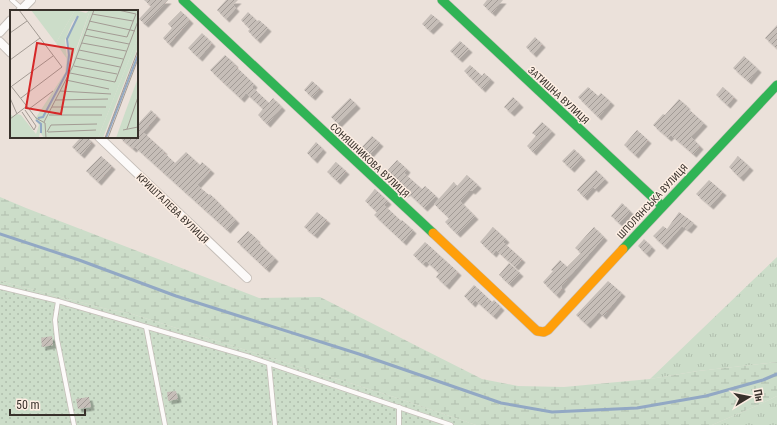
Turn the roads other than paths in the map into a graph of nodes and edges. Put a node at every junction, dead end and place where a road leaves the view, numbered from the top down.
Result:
1 (12, 0) edge
2 (31, 0) edge
3 (183, 0) edge
4 (442, 0) edge
5 (21, 10) edge
6 (10, 21) edge
7 (2, 27) edge
8 (0, 42) edge
9 (10, 51) edge
10 (777, 85) edge
11 (100, 138) edge
12 (662, 206) junction
13 (247, 278) dead end
14 (0, 287) edge
15 (58, 301) junction
16 (146, 326) junction
17 (544, 332) joint
18 (269, 364) junction
19 (399, 407) junction
20 (74, 425) edge
21 (165, 425) edge
22 (275, 425) edge
23 (398, 425) edge
24 (451, 425) edge

1 - 5 lane
2 - 5 street
3 - 17 street, СОНЯШНИКОВА ВУЛИЦЯ
4 - 12 street, ЗАТИШНА ВУЛИЦЯ
6 - 7 street
8 - 9 street
10 - 12 street, ШПОЛЯНСЬКА ВУЛИЦЯ
11 - 13 street, КРИШТАЛЕВА ВУЛИЦЯ
12 - 17 street, ШПОЛЯНСЬКА ВУЛИЦЯ
14 - 15 lane
15 - 16 lane
15 - 20 lane
16 - 18 lane
16 - 21 lane
18 - 19 lane
18 - 22 lane
19 - 23 lane
19 - 24 lane

